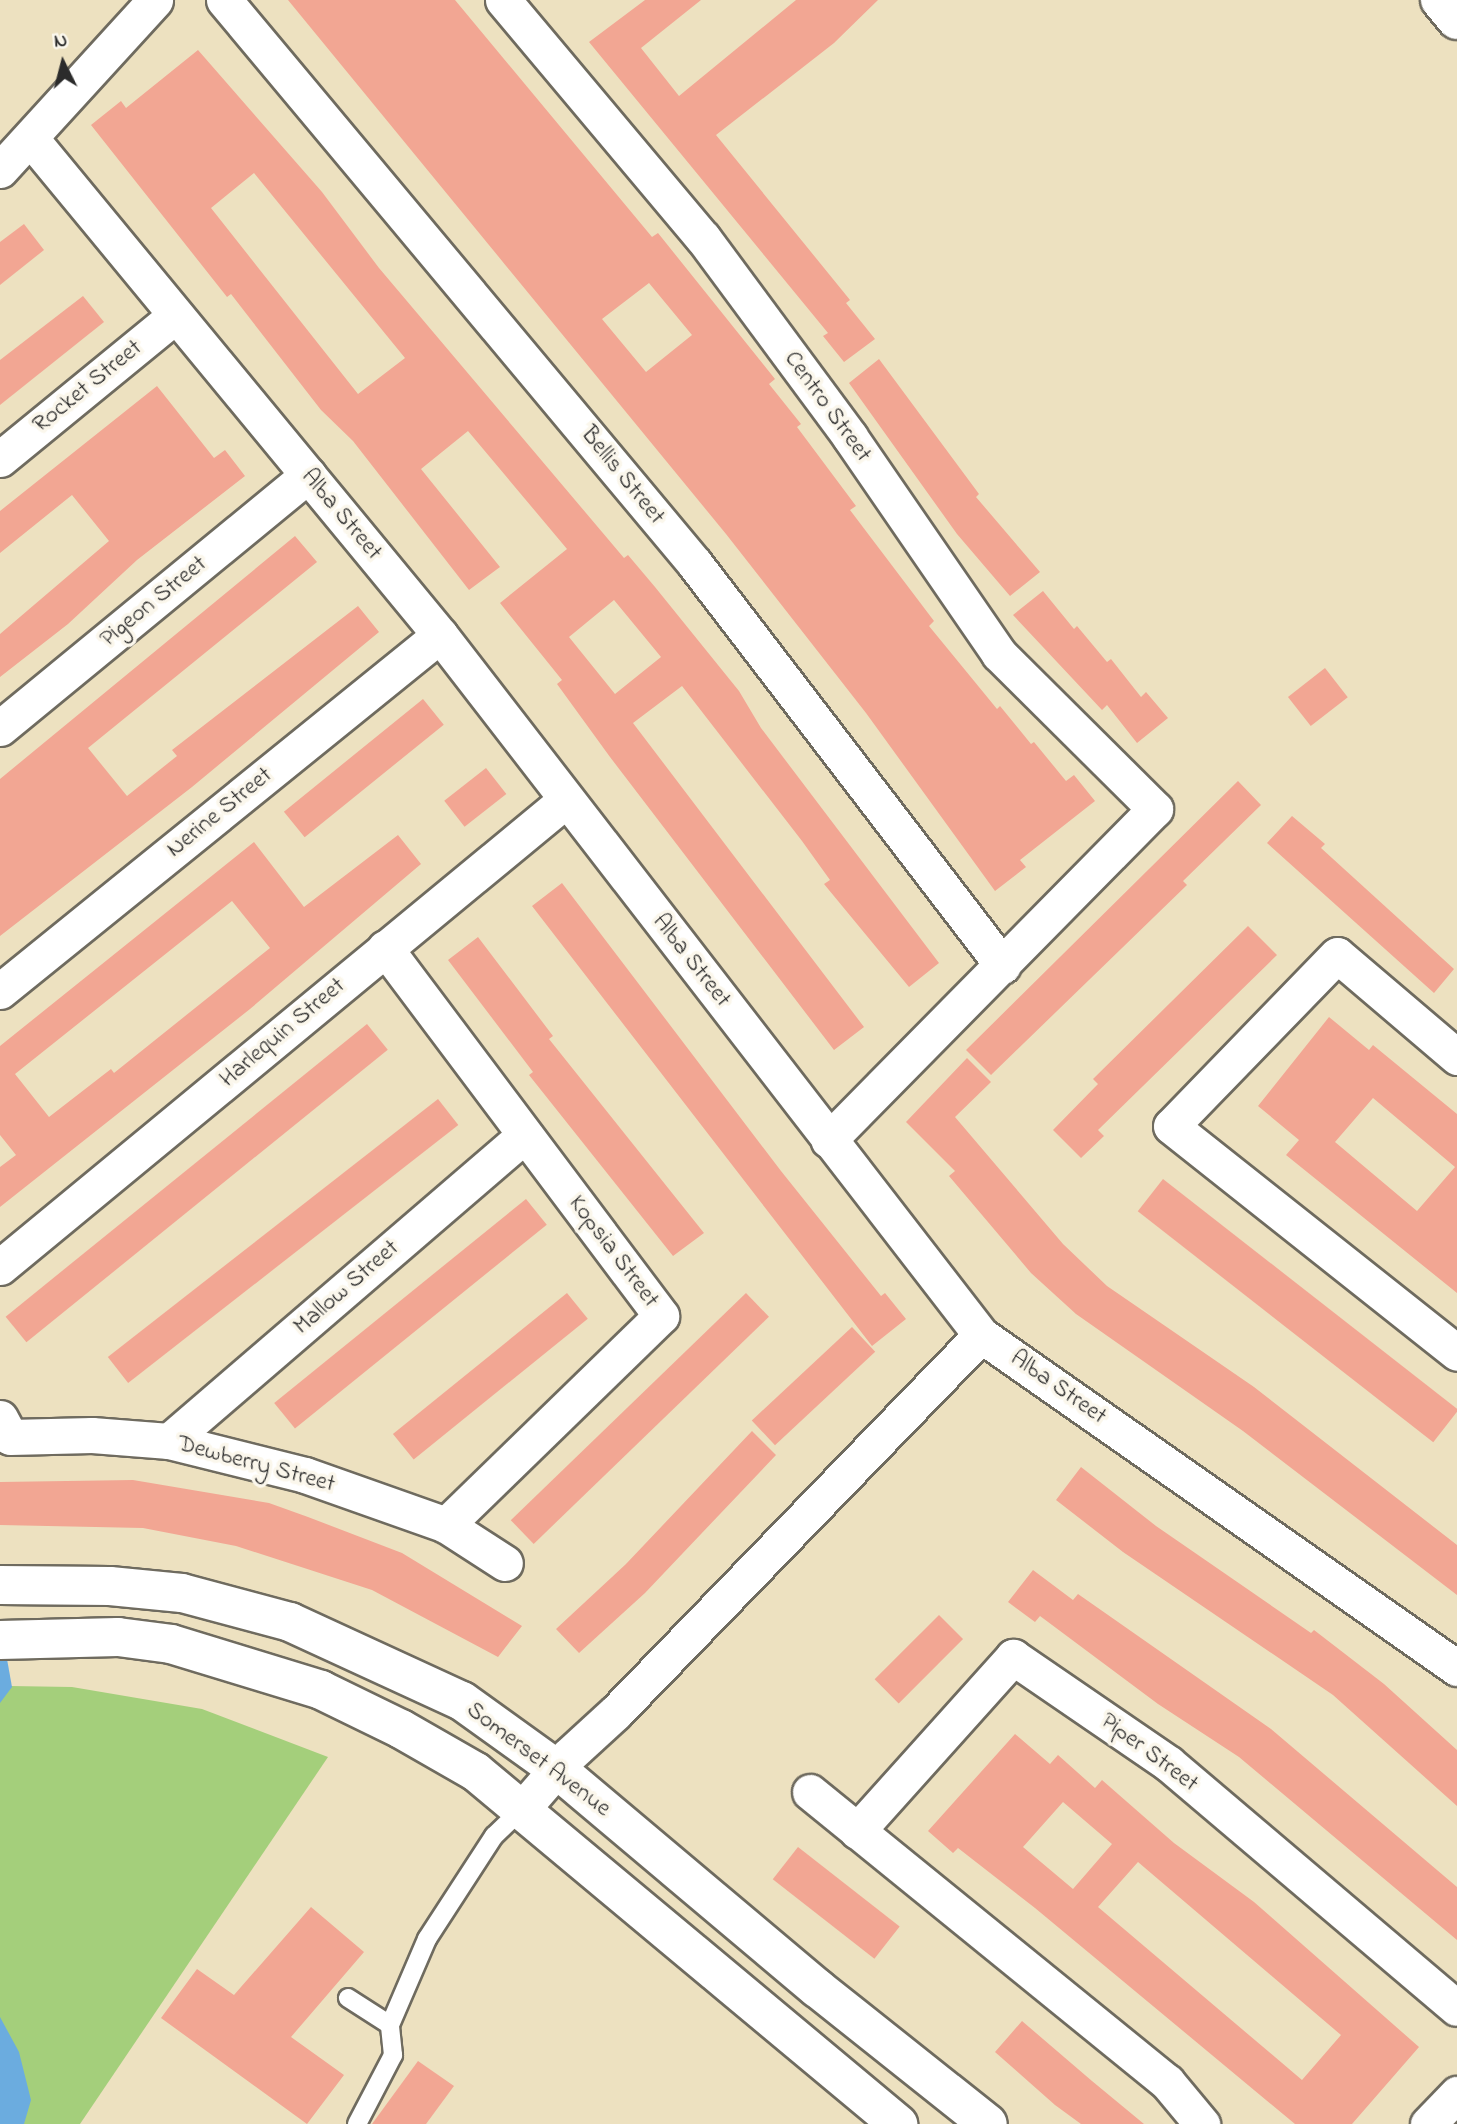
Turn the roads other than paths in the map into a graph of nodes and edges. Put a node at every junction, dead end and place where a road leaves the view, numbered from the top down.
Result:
1 (155, 0) edge
2 (224, 0) edge
3 (503, 0) edge
4 (1440, 0) edge
5 (1457, 20) edge
6 (32, 139) junction
7 (0, 170) edge
8 (176, 316) junction
9 (0, 459) edge
10 (307, 475) junction
11 (440, 635) junction
12 (0, 728) edge
13 (566, 800) junction
14 (385, 948) junction
15 (1003, 966) junction
16 (0, 991) edge
17 (1457, 1057) edge
18 (525, 1135) junction
19 (830, 1140) junction
20 (0, 1267) edge
21 (981, 1335) junction
22 (1457, 1353) edge
23 (0, 1418) edge
24 (169, 1441) junction
25 (446, 1525) junction
26 (505, 1563) dead end
27 (14, 1585) edge
28 (15, 1639) edge
29 (1457, 1668) edge
30 (558, 1770) junction
31 (810, 1792) dead end
32 (522, 1809) junction
33 (857, 1831) junction
34 (348, 1998) dead end
35 (1457, 2008) edge
36 (390, 2025) junction
37 (1457, 2094) edge
38 (357, 2124) edge
39 (898, 2124) edge
40 (988, 2124) edge
41 (1202, 2124) edge
42 (1428, 2124) edge

1 - 6 street
2 - 15 street, Bellis Street
3 - 15 street, Centro Street
4 - 5 street
6 - 7 street
6 - 8 street, Alba Street
8 - 9 street, Rocket Street
8 - 10 street, Alba Street
10 - 11 street, Alba Street
10 - 12 street, Pigeon Street
11 - 13 street, Alba Street
11 - 16 street, Nerine Street
13 - 14 street, Harlequin Street
13 - 19 street, Alba Street
14 - 18 street, Kopsia Street
14 - 20 street, Harlequin Street
15 - 19 street
17 - 22 street
18 - 24 street, Mallow Street
18 - 25 street, Kopsia Street
19 - 21 street, Alba Street
21 - 29 street, Alba Street
21 - 30 street
23 - 24 street, Dewberry Street
24 - 25 street, Dewberry Street
25 - 26 street, Dewberry Street
27 - 30 street, Somerset Avenue
28 - 32 street, Somerset Avenue
30 - 32 street
30 - 40 street, Somerset Avenue
31 - 33 street
32 - 36 lane
32 - 39 street, Somerset Avenue
33 - 35 street, Piper Street
33 - 41 street
34 - 36 lane
36 - 38 lane
37 - 42 street

